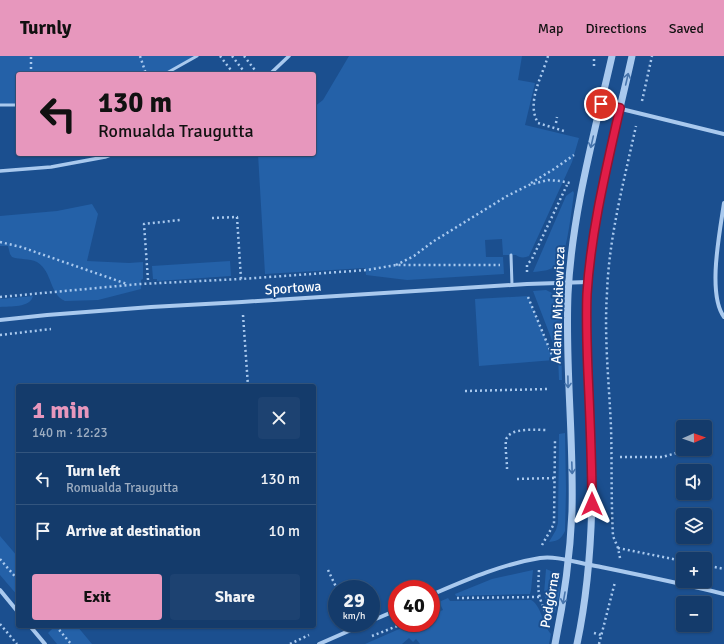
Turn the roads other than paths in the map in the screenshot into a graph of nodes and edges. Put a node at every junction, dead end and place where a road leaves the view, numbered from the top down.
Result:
1 (197, 56) edge
2 (289, 56) edge
3 (612, 56) edge
4 (632, 56) edge
5 (169, 72) edge
6 (272, 72) edge
7 (601, 104) junction
8 (0, 105) edge
9 (16, 105) edge
10 (620, 108) junction
11 (724, 134) edge
12 (108, 156) edge
13 (0, 171) edge
14 (724, 203) edge
15 (511, 255) dead end
16 (588, 282) junction
17 (569, 283) junction
18 (512, 285) junction
19 (724, 317) edge
20 (0, 320) edge
21 (569, 560) junction
22 (589, 565) junction
23 (0, 590) edge
24 (440, 591) edge
25 (724, 594) edge
26 (16, 610) edge
27 (32, 628) edge
28 (346, 632) edge
29 (45, 644) edge
30 (319, 644) edge
31 (555, 644) edge
32 (577, 644) edge

1 - 5 lane
2 - 6 street
3 - 7 street, Adama Mickiewicza
10 -> 4 street, Adama Mickiewicza
7 - 10 street
7 -> 17 street, Adama Mickiewicza
8 - 9 lane
10 - 11 street
10 - 16 street, Adama Mickiewicza
12 - 13 street
14 - 19 street
15 - 18 lane
16 - 17 street, Sportowa
16 - 22 street, Adama Mickiewicza
17 - 18 street, Sportowa
17 -> 21 street, Adama Mickiewicza
18 - 20 street, Sportowa
21 - 22 street
21 - 24 street
21 -> 31 street, Podgórna
22 - 25 street
22 - 32 street
23 - 26 street
27 - 29 street
28 - 30 street

